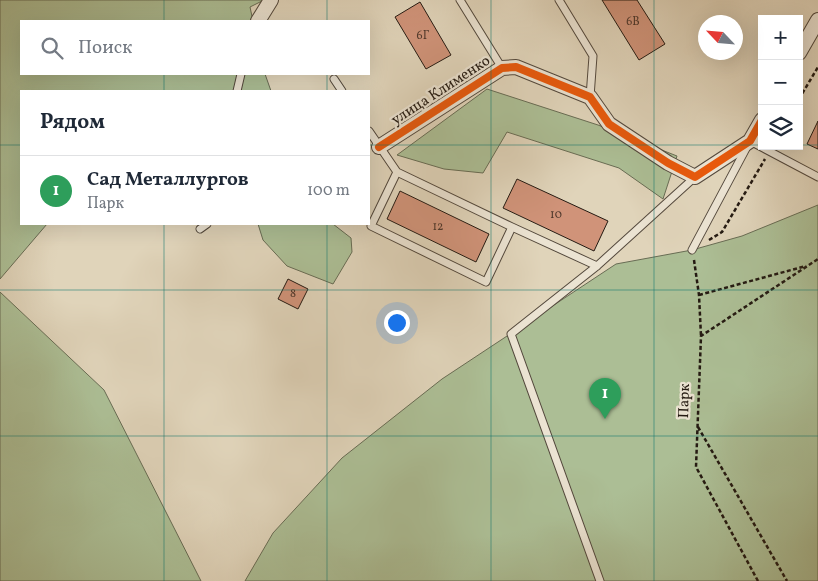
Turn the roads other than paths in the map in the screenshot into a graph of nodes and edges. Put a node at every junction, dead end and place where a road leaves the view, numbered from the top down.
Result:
1 (271, 0) edge
2 (460, 0) edge
3 (560, 0) edge
4 (259, 20) edge
5 (818, 20) edge
6 (803, 46) edge
7 (502, 68) junction
8 (241, 75) edge
9 (334, 79) dead end
10 (237, 90) edge
11 (341, 90) edge
12 (590, 97) junction
13 (758, 127) edge
14 (370, 133) edge
15 (750, 140) junction
16 (379, 147) junction
17 (397, 172) junction
18 (695, 177) junction
19 (818, 177) edge
20 (206, 225) edge
21 (512, 227) junction
22 (200, 229) dead end
23 (692, 250) road end
24 (597, 266) junction
25 (600, 581) edge

1 - 4 street
2 - 7 lane
3 - 12 lane
5 - 6 street
7 - 12 street, улица Клименко
7 - 16 street, улица Клименко
8 - 10 lane
9 - 11 lane
12 - 18 street
13 - 15 street
14 - 16 lane
15 - 18 street
15 - 19 lane
15 - 23 lane
16 - 17 lane
17 - 21 lane
17 - 21 lane
18 - 24 lane
20 - 22 lane
21 - 24 lane
24 - 25 lane

